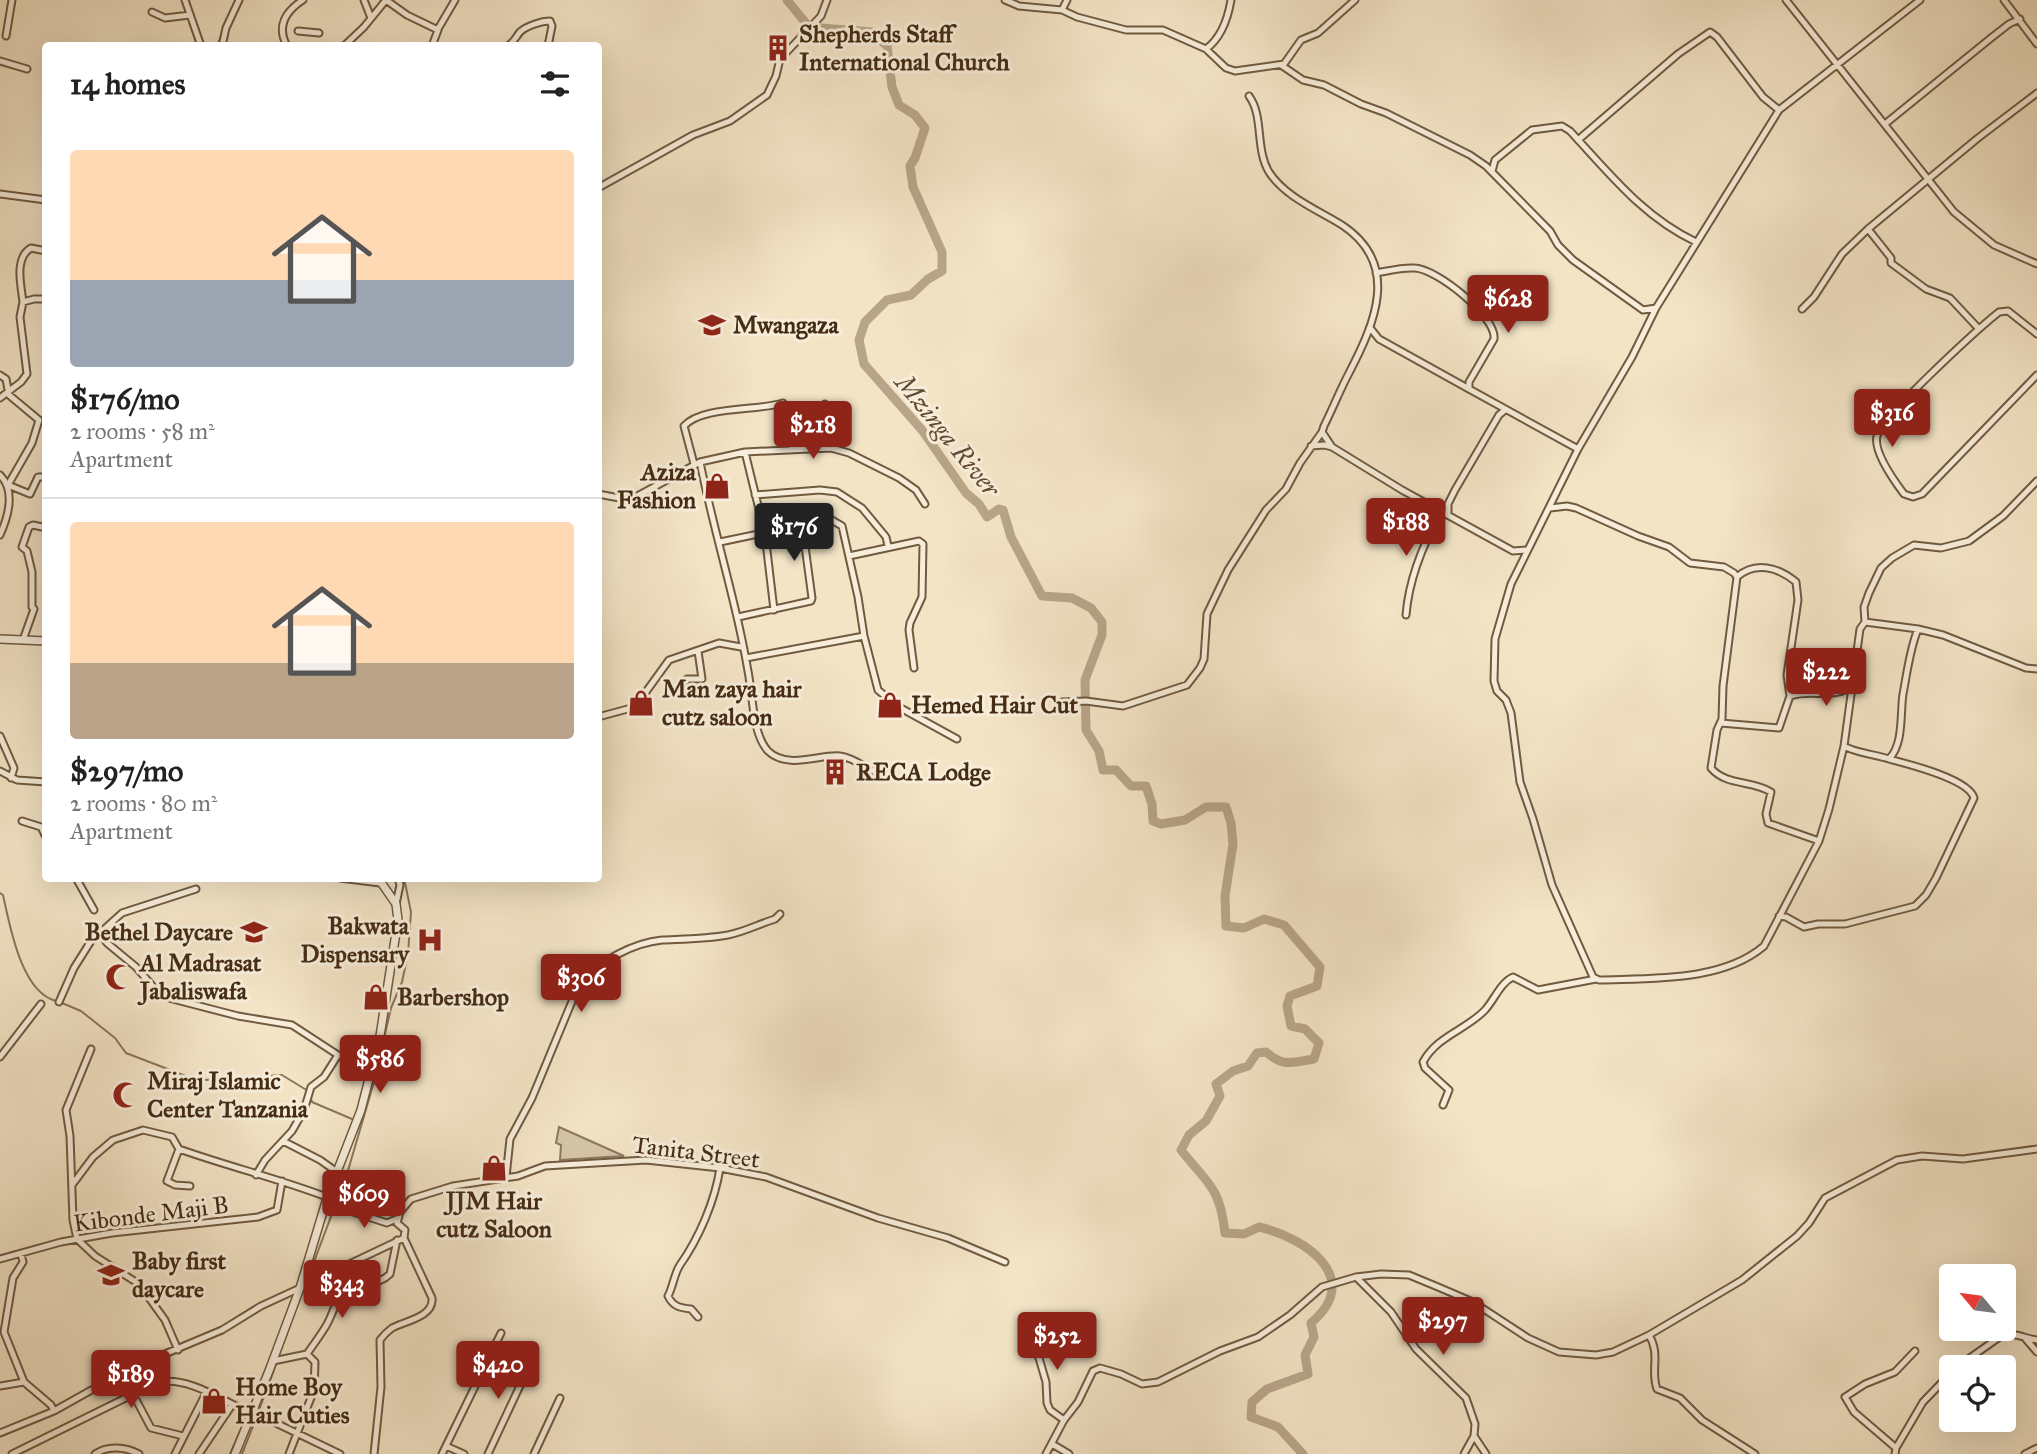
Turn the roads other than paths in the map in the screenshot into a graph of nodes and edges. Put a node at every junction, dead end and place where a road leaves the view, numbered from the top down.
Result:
1 (12, 0) edge
2 (186, 0) edge
3 (239, 0) edge
4 (303, 0) edge
5 (364, 0) edge
6 (386, 0) edge
7 (455, 0) edge
8 (827, 0) edge
9 (1005, 0) edge
10 (1067, 0) edge
11 (1231, 0) edge
12 (1354, 0) edge
13 (1786, 0) edge
14 (1920, 0) edge
15 (2004, 0) edge
16 (1062, 10) junction
17 (152, 12) dead end
18 (190, 15) junction
19 (371, 18) junction
20 (2020, 19) junction
21 (438, 29) junction
22 (298, 31) dead end
23 (319, 33) dead end
24 (6, 36) dead end
25 (200, 42) edge
26 (223, 42) edge
27 (285, 42) edge
28 (348, 42) edge
29 (433, 42) edge
30 (515, 42) edge
31 (549, 42) edge
32 (2037, 44) edge
33 (1206, 49) junction
34 (0, 61) edge
35 (1281, 65) junction
36 (1836, 66) junction
37 (27, 69) dead end
38 (2037, 93) edge
39 (1249, 96) dead end
40 (1779, 110) junction
41 (1885, 124) junction
42 (1578, 140) junction
43 (1492, 171) junction
44 (1930, 179) junction
45 (602, 186) edge
46 (0, 194) edge
47 (42, 199) edge
48 (1868, 229) junction
49 (1696, 242) junction
50 (42, 250) edge
51 (2037, 264) edge
52 (1376, 272) junction
53 (42, 299) edge
54 (23, 302) junction
55 (1656, 308) junction
56 (1802, 309) dead end
57 (1371, 329) junction
58 (1979, 329) junction
59 (2037, 334) edge
60 (0, 375) edge
61 (2037, 375) edge
62 (1469, 388) junction
63 (7, 391) junction
64 (0, 398) edge
65 (825, 404) dead end
66 (1505, 410) junction
67 (1322, 432) junction
68 (1311, 446) junction
69 (1332, 447) junction
70 (793, 448) junction
71 (831, 448) junction
72 (1578, 449) junction
73 (745, 452) junction
74 (697, 463) junction
75 (0, 475) edge
76 (42, 477) edge
77 (2037, 481) edge
78 (8, 485) junction
79 (602, 495) edge
80 (755, 495) junction
81 (925, 504) dead end
82 (1447, 506) junction
83 (1549, 508) junction
84 (1439, 511) junction
85 (1448, 515) junction
86 (802, 524) junction
87 (42, 527) edge
88 (765, 534) junction
89 (0, 535) edge
90 (720, 542) junction
91 (888, 546) junction
92 (1527, 550) junction
93 (1513, 551) junction
94 (849, 555) junction
95 (1521, 563) junction
96 (1737, 577) junction
97 (774, 610) junction
98 (1406, 615) dead end
99 (738, 617) junction
100 (1865, 622) junction
101 (1918, 629) junction
102 (864, 636) junction
103 (0, 639) edge
104 (23, 641) junction
105 (42, 641) edge
106 (741, 647) junction
107 (698, 651) junction
108 (746, 658) junction
109 (914, 668) dead end
110 (2037, 670) edge
111 (684, 682) dead end
112 (1850, 688) junction
113 (1790, 696) junction
114 (1062, 702) dead end
115 (602, 716) edge
116 (1721, 723) junction
117 (0, 736) edge
118 (957, 739) dead end
119 (1844, 746) junction
120 (1889, 759) junction
121 (0, 771) edge
122 (889, 775) dead end
123 (11, 778) junction
124 (42, 782) edge
125 (22, 821) dead end
126 (42, 829) edge
127 (1819, 841) junction
128 (78, 882) edge
129 (380, 882) edge
130 (399, 882) edge
131 (195, 889) dead end
132 (396, 904) junction
133 (94, 910) dead end
134 (780, 914) dead end
135 (1779, 916) junction
136 (100, 932) junction
137 (1596, 979) junction
138 (59, 1002) dead end
139 (41, 1004) dead end
140 (91, 1049) dead end
141 (338, 1055) junction
142 (0, 1057) edge
143 (375, 1060) junction
144 (1443, 1105) dead end
145 (283, 1141) junction
146 (179, 1149) junction
147 (2037, 1149) edge
148 (720, 1168) junction
149 (337, 1172) junction
150 (256, 1175) junction
151 (506, 1177) junction
152 (282, 1181) junction
153 (72, 1185) junction
154 (191, 1186) dead end
155 (328, 1195) junction
156 (325, 1207) junction
157 (396, 1219) junction
158 (77, 1239) junction
159 (401, 1239) junction
160 (21, 1254) junction
161 (0, 1259) edge
162 (1005, 1262) dead end
163 (1356, 1277) junction
164 (300, 1288) junction
165 (698, 1317) dead end
166 (501, 1334) dead end
167 (1650, 1335) junction
168 (2025, 1338) junction
169 (2037, 1340) edge
170 (1030, 1343) dead end
171 (178, 1350) junction
172 (1914, 1351) dead end
173 (2037, 1352) edge
174 (307, 1354) junction
175 (1974, 1355) edge
176 (532, 1360) dead end
177 (273, 1361) junction
178 (24, 1382) junction
179 (1939, 1385) edge
180 (0, 1386) edge
181 (206, 1393) junction
182 (133, 1394) junction
183 (559, 1398) dead end
184 (232, 1405) junction
185 (54, 1411) junction
186 (253, 1413) junction
187 (1064, 1420) junction
188 (0, 1433) edge
189 (298, 1433) junction
190 (183, 1436) junction
191 (1474, 1436) junction
192 (1052, 1444) junction
193 (446, 1446) junction
194 (2037, 1448) edge
195 (1896, 1451) edge
196 (12, 1454) edge
197 (95, 1454) edge
198 (139, 1454) edge
199 (175, 1454) edge
200 (199, 1454) edge
201 (234, 1454) edge
202 (289, 1454) edge
203 (340, 1454) edge
204 (374, 1454) edge
205 (442, 1454) edge
206 (464, 1454) edge
207 (488, 1454) edge
208 (534, 1454) edge
209 (1046, 1454) edge
210 (1069, 1454) edge
211 (1464, 1454) edge
212 (1486, 1454) edge
213 (1755, 1454) edge
214 (2025, 1454) edge

1 - 24 street
2 - 18 street
3 - 26 street
4 - 27 street
5 - 19 street
6 - 19 street
6 - 21 street
7 - 21 street
8 - 45 street
9 - 16 street
10 - 16 street
11 - 33 street
12 - 35 street
13 - 36 street
14 - 36 street
15 - 20 street
16 - 33 street
17 - 18 street
18 - 25 street
19 - 28 street
20 - 32 street
20 - 41 street
21 - 29 street
22 - 23 street
30 - 31 street
33 - 35 street
34 - 37 street
35 - 43 street
36 - 40 street
36 - 41 street
38 - 44 street
39 - 52 street
40 - 42 street
40 - 49 street
41 - 44 street
42 - 43 street
42 - 49 street
43 - 55 street
44 - 48 street
44 - 51 street
46 - 47 street
48 - 56 street
48 - 58 street
49 - 55 street
50 - 54 street
52 - 57 street
52 - 62 street
53 - 54 street
54 - 63 street
55 - 72 street
57 - 62 street
57 - 67 street
58 - 59 street
58 - 61 street
60 - 63 street
62 - 66 street
63 - 64 street
63 - 78 street
65 - 71 street
66 - 72 street
66 - 82 street
67 - 68 street
67 - 69 street
68 - 69 street
68 - 114 street
69 - 84 street
70 - 71 street
70 - 73 street
70 - 74 street
71 - 81 street
72 - 83 street
73 - 74 street
73 - 80 street
74 - 79 street
74 - 90 street
75 - 78 street
76 - 78 street
77 - 100 street
78 - 89 street
80 - 88 street
80 - 91 street
82 - 84 street
82 - 85 street
83 - 92 street
83 - 96 street
84 - 85 street
84 - 98 street
85 - 93 street
86 - 88 street
86 - 94 street
86 - 97 street
87 - 104 street
88 - 90 street
88 - 97 street
90 - 99 street
91 - 94 street
91 - 109 street
92 - 93 street
92 - 95 street
93 - 95 street
94 - 102 street
95 - 137 street
96 - 113 street
96 - 116 street
97 - 99 street
99 - 106 street
100 - 101 street
100 - 112 street
101 - 110 street
101 - 120 street
102 - 108 street
102 - 118 street
103 - 104 street
104 - 105 street
106 - 107 street
106 - 108 street
107 - 111 street
107 - 115 street
108 - 122 street
112 - 113 street
112 - 119 street
113 - 116 street
116 - 127 street
117 - 123 street
119 - 120 street
119 - 127 street
120 - 135 street
121 - 123 street
123 - 124 street
125 - 126 street
127 - 135 street
128 - 133 street
129 - 132 street
130 - 132 street
131 - 136 street
132 - 143 street
134 - 151 street
135 - 137 street
136 - 138 street
136 - 141 street
137 - 144 street
139 - 142 street
140 - 153 street
141 - 143 street
141 - 145 street
143 - 149 street
145 - 149 street
145 - 150 street
146 - 150 street
146 - 153 street
146 - 154 street
147 - 167 street
148 - 151 street, Tanita Street
148 - 162 street, Tanita Street
148 - 165 street
149 - 155 street
150 - 152 street
151 - 157 street, Tanita Street
152 - 155 street
152 - 158 street, Kibonde Maji B
153 - 158 street
155 - 156 street
156 - 157 street
156 - 164 street
157 - 159 street
158 - 160 street, Kibonde Maji B
158 - 171 street
159 - 164 street
159 - 174 street
159 - 204 street
160 - 161 street, Kibonde Maji B
160 - 178 street
163 - 167 street
163 - 187 street
163 - 191 street
164 - 171 street
164 - 177 street
166 - 193 street
167 - 213 street
168 - 169 street
168 - 173 street
168 - 175 street
170 - 187 street
171 - 185 street
172 - 195 street
174 - 177 street
174 - 189 street
176 - 207 street
177 - 186 street
178 - 180 street
178 - 185 street
179 - 195 street
181 - 182 street
181 - 184 street
181 - 190 street
182 - 190 street
182 - 196 street
183 - 208 street
184 - 186 street
184 - 200 street
185 - 188 street
186 - 189 street
186 - 201 street
187 - 192 street
189 - 202 street
189 - 203 street
190 - 199 street
191 - 211 street
191 - 212 street
192 - 209 street
192 - 210 street
193 - 205 street
193 - 206 street
194 - 214 street
197 - 198 street

